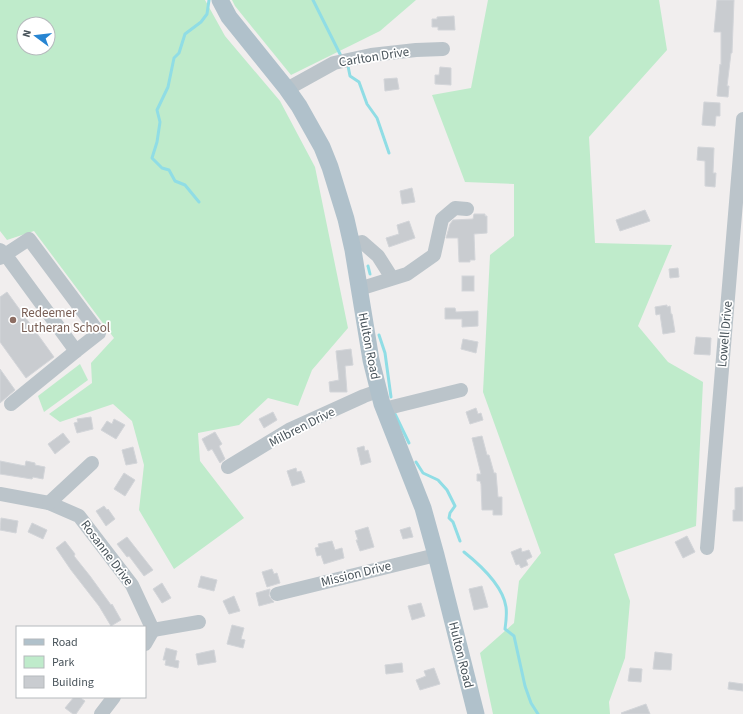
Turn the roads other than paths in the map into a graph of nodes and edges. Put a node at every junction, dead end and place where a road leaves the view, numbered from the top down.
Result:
1 (220, 0) edge
2 (443, 49) dead end
3 (288, 89) junction
4 (743, 120) edge
5 (467, 209) dead end
6 (352, 244) junction
7 (2, 254) edge
8 (392, 278) junction
9 (359, 289) junction
10 (76, 351) junction
11 (461, 390) dead end
12 (378, 392) junction
13 (11, 404) dead end
14 (384, 409) junction
15 (92, 463) dead end
16 (228, 467) dead end
17 (0, 494) edge
18 (49, 503) junction
19 (707, 548) dead end
20 (436, 555) junction
21 (277, 594) dead end
22 (199, 622) dead end
23 (152, 630) junction
24 (146, 642) edge
25 (113, 698) edge
26 (101, 714) edge
27 (476, 714) edge

1 - 3 main road, Hulton Road
2 - 3 street, Carlton Drive
3 - 6 main road, Hulton Road
4 - 19 street, Lowell Drive
5 - 8 street
6 - 8 street
6 - 9 main road, Hulton Road
7 - 10 street
7 - 10 street
8 - 9 street
9 - 12 main road, Hulton Road
10 - 13 street
11 - 14 street
12 - 14 main road, Hulton Road
12 - 16 street, Milbren Drive
14 - 20 main road, Hulton Road
15 - 18 street
17 - 18 street, Rosanne Drive
18 - 23 street, Rosanne Drive
20 - 21 street, Mission Drive
20 - 27 main road, Hulton Road
22 - 23 street
23 - 24 street
25 - 26 street

